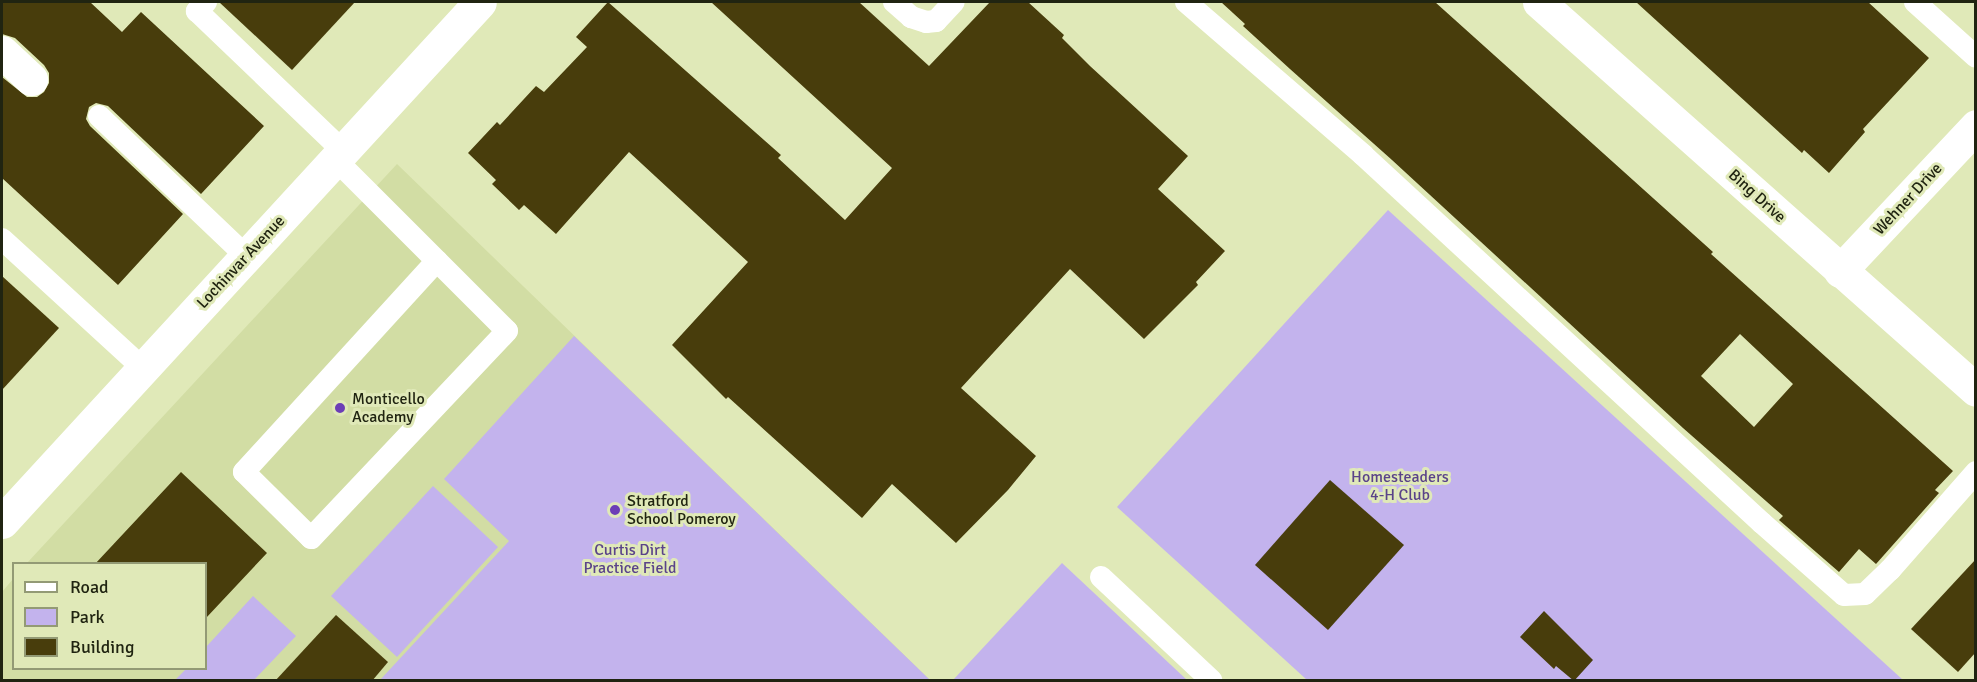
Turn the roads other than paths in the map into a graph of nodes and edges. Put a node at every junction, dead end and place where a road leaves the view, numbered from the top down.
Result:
1 (206, 2) edge
2 (480, 2) edge
3 (894, 2) edge
4 (954, 2) edge
5 (1186, 2) edge
6 (1539, 2) edge
7 (1915, 2) edge
8 (2, 52) edge
9 (1976, 57) edge
10 (31, 79) dead end
11 (99, 116) dead end
12 (1976, 126) edge
13 (339, 155) junction
14 (2, 238) edge
15 (246, 256) junction
16 (437, 261) junction
17 (1840, 271) junction
18 (143, 368) junction
19 (1976, 390) edge
20 (1976, 472) edge
21 (2, 522) edge
22 (1101, 577) dead end
23 (1211, 681) edge

1 - 13 lane
2 - 13 street, Lochinvar Avenue
3 - 4 lane
5 - 20 lane
6 - 17 street, Bing Drive
7 - 9 lane
8 - 10 street
11 - 15 lane
12 - 17 street, Wehner Drive
13 - 15 street, Lochinvar Avenue
13 - 16 lane
14 - 18 lane
15 - 18 street, Lochinvar Avenue
16 - 16 lane
17 - 19 street, Bing Drive
18 - 21 street, Lochinvar Avenue
22 - 23 lane

